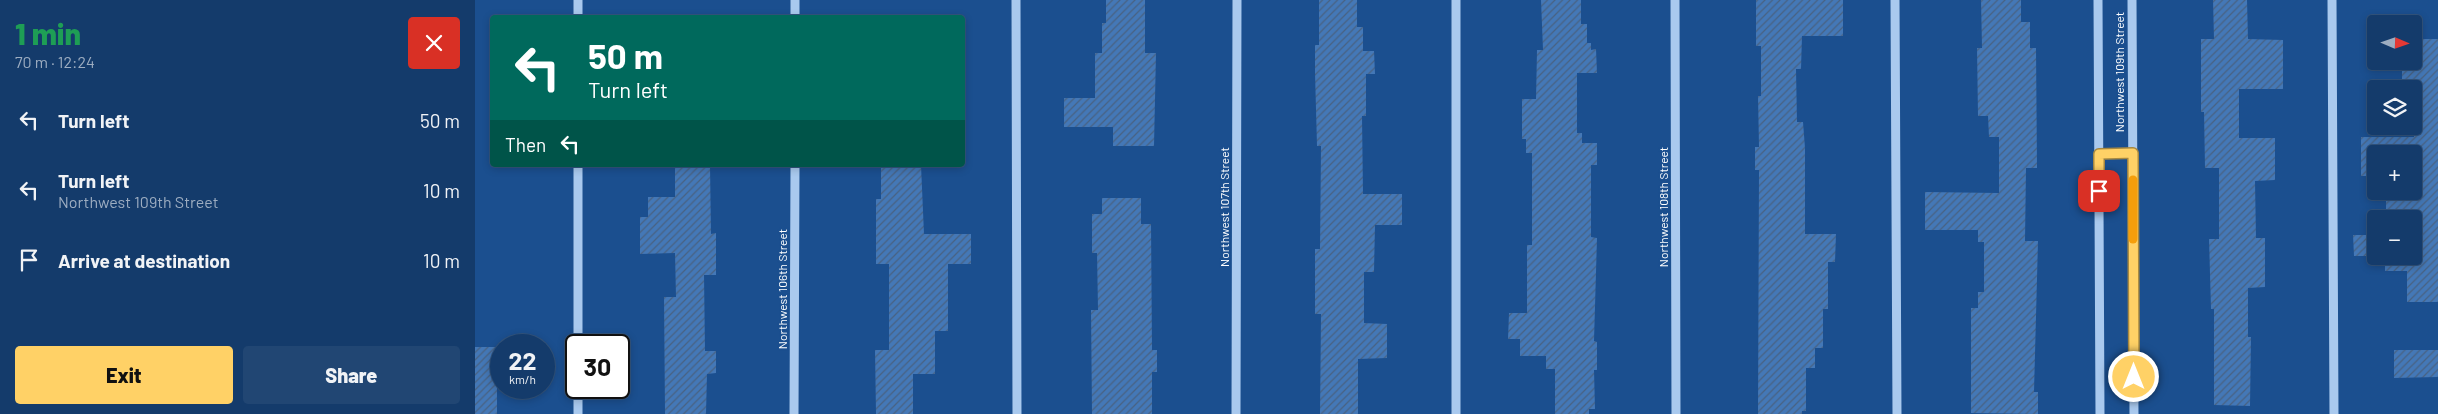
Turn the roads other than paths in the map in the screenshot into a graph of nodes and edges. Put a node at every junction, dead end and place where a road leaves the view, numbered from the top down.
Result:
1 (578, 0) edge
2 (795, 0) edge
3 (1016, 0) edge
4 (1237, 0) edge
5 (1456, 0) edge
6 (1675, 0) edge
7 (1895, 0) edge
8 (2098, 0) edge
9 (2132, 0) edge
10 (2332, 0) edge
11 (578, 15) edge
12 (795, 15) edge
13 (2133, 153) junction
14 (2099, 154) junction
15 (578, 167) edge
16 (795, 167) edge
17 (578, 334) edge
18 (578, 399) edge
19 (578, 414) edge
20 (794, 414) edge
21 (1017, 414) edge
22 (1236, 414) edge
23 (1456, 414) edge
24 (1676, 414) edge
25 (1897, 414) edge
26 (2100, 414) edge
27 (2134, 414) edge
28 (2334, 414) edge

1 - 11 street
2 - 12 street
3 - 21 street
4 - 22 street, Northwest 107th Street
5 - 23 street
6 - 24 street, Northwest 108th Street
7 - 25 street
8 - 14 street, Northwest 109th Street
9 - 13 street, Northwest 109th Street
10 - 28 street
13 - 14 street
13 - 27 street, Northwest 109th Street
14 - 26 street, Northwest 109th Street
15 - 17 street
16 - 20 street, Northwest 106th Street
18 - 19 street

